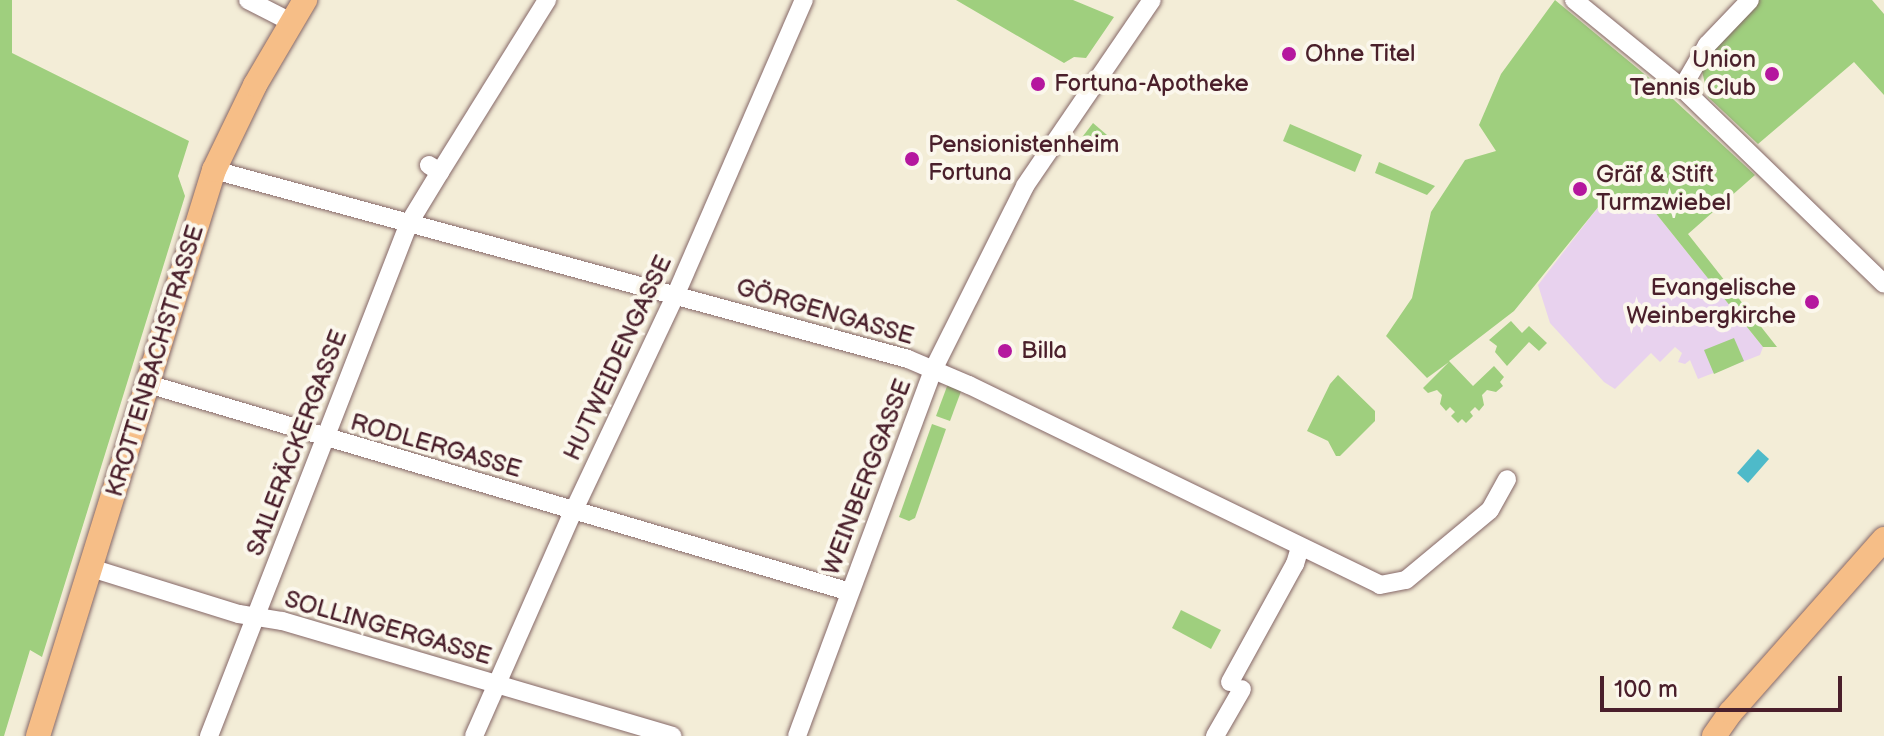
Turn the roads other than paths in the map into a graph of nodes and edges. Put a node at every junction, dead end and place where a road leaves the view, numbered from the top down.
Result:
1 (248, 0) edge
2 (305, 0) edge
3 (547, 0) edge
4 (804, 0) edge
5 (1152, 0) edge
6 (1574, 0) edge
7 (1750, 0) edge
8 (291, 22) junction
9 (1682, 88) junction
10 (214, 170) junction
11 (409, 223) junction
12 (1884, 284) edge
13 (676, 294) junction
14 (934, 368) junction
15 (148, 384) junction
16 (325, 439) junction
17 (1507, 479) dead end
18 (573, 512) junction
19 (1884, 539) edge
20 (1300, 548) junction
21 (91, 568) junction
22 (850, 592) junction
23 (255, 617) junction
24 (496, 684) junction
25 (38, 736) edge
26 (209, 736) edge
27 (474, 736) edge
28 (672, 736) edge
29 (797, 736) edge
30 (1215, 736) edge
31 (1714, 736) edge

1 - 8 street
2 - 8 main road, KROTTENBACHSTRASSE
3 - 11 street, SAILERÄCKERGASSE
4 - 13 street, HUTWEIDENGASSE
5 - 14 street, WEINBERGGASSE
6 - 9 street
7 - 9 street
8 - 10 main road, KROTTENBACHSTRASSE
9 - 12 street
10 - 11 street, GÖRGENGASSE
10 - 15 main road, KROTTENBACHSTRASSE
11 - 13 street, GÖRGENGASSE
11 - 16 street, SAILERÄCKERGASSE
13 - 14 street, GÖRGENGASSE
13 - 18 street, HUTWEIDENGASSE
14 - 20 street, GÖRGENGASSE
14 - 22 street, WEINBERGGASSE
15 - 16 street, RODLERGASSE
15 - 21 main road, KROTTENBACHSTRASSE
16 - 18 street, RODLERGASSE
16 - 23 street, SAILERÄCKERGASSE
17 - 20 street, GÖRGENGASSE
18 - 22 street, RODLERGASSE
18 - 24 street, HUTWEIDENGASSE
19 - 31 main road
20 - 30 street
21 - 23 street, SOLLINGERGASSE
21 - 25 main road, KROTTENBACHSTRASSE
22 - 29 street, WEINBERGGASSE
23 - 24 street, SOLLINGERGASSE
23 - 26 street, SAILERÄCKERGASSE
24 - 27 street, HUTWEIDENGASSE
24 - 28 street, SOLLINGERGASSE

